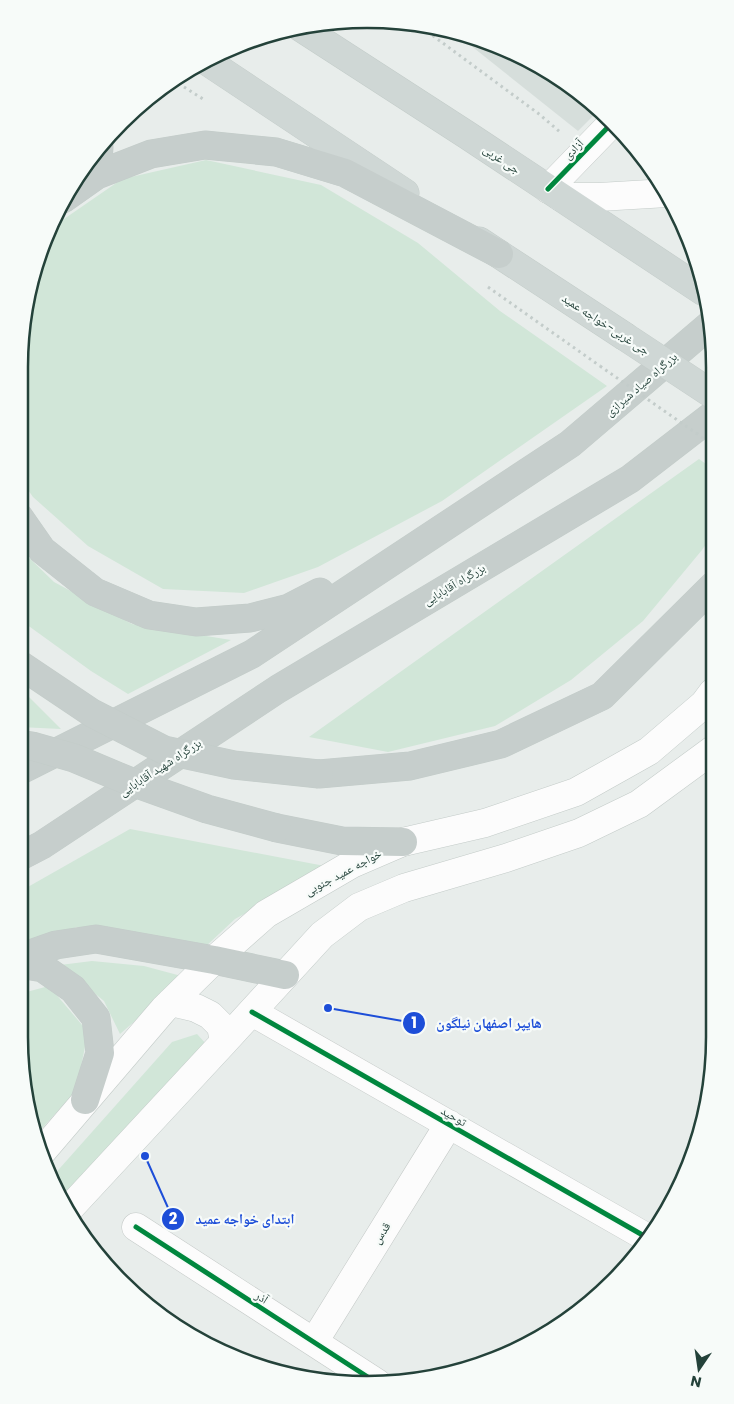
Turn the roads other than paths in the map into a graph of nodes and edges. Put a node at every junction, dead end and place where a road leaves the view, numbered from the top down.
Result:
1 (309, 33) edge
2 (213, 65) edge
3 (608, 128) edge
4 (98, 160) edge
5 (97, 175) junction
6 (78, 189) edge
7 (554, 193) junction
8 (659, 194) edge
9 (499, 254) junction
10 (697, 288) edge
11 (705, 329) edge
12 (706, 390) edge
13 (706, 420) edge
14 (28, 530) edge
15 (433, 535) junction
16 (706, 593) edge
17 (28, 670) edge
18 (278, 689) joint
19 (706, 701) edge
20 (28, 745) edge
21 (706, 755) edge
22 (28, 766) edge
23 (403, 842) junction
24 (30, 851) edge
25 (28, 955) edge
26 (214, 960) junction
27 (28, 966) edge
28 (285, 975) junction
29 (171, 1002) junction
30 (252, 1012) junction
31 (224, 1042) junction
32 (85, 1100) junction
33 (449, 1124) junction
34 (46, 1147) edge
35 (72, 1205) edge
36 (136, 1227) dead end
37 (643, 1235) edge
38 (314, 1342) junction
39 (366, 1376) edge

1 - 7 main road, جی غربی
2 - 9 main road
3 - 7 main road, آزادی
4 - 5 highway
5 - 6 highway
5 - 9 highway
7 - 8 main road
7 - 10 main road, جی غربی
9 - 12 main road, جی غربی-خواجه عمید, bridge
11 - 15 highway, بزرگراه صیاد شیرازی
13 - 18 highway, بزرگراه آقابابایی
14 - 15 highway
15 - 22 highway
16 - 17 highway, bridge
18 - 24 highway, بزرگراه شهید آقابابایی
19 - 23 main road, خواجه عمید جنوبی
20 - 23 highway, bridge
21 - 28 main road
23 - 26 main road, خواجه عمید جنوبی
25 - 26 highway
26 - 28 highway
26 - 29 main road, خواجه عمید جنوبی
27 - 32 highway
28 - 30 main road
29 - 31 main road
29 - 32 main road, خواجه عمید جنوبی
30 - 31 main road
30 - 33 main road, توحید
31 - 35 main road
32 - 34 main road, خواجه عمید جنوبی
33 - 37 main road, توحید
33 - 38 main road, قدس
36 - 38 main road, آذر
38 - 39 main road, آذر

